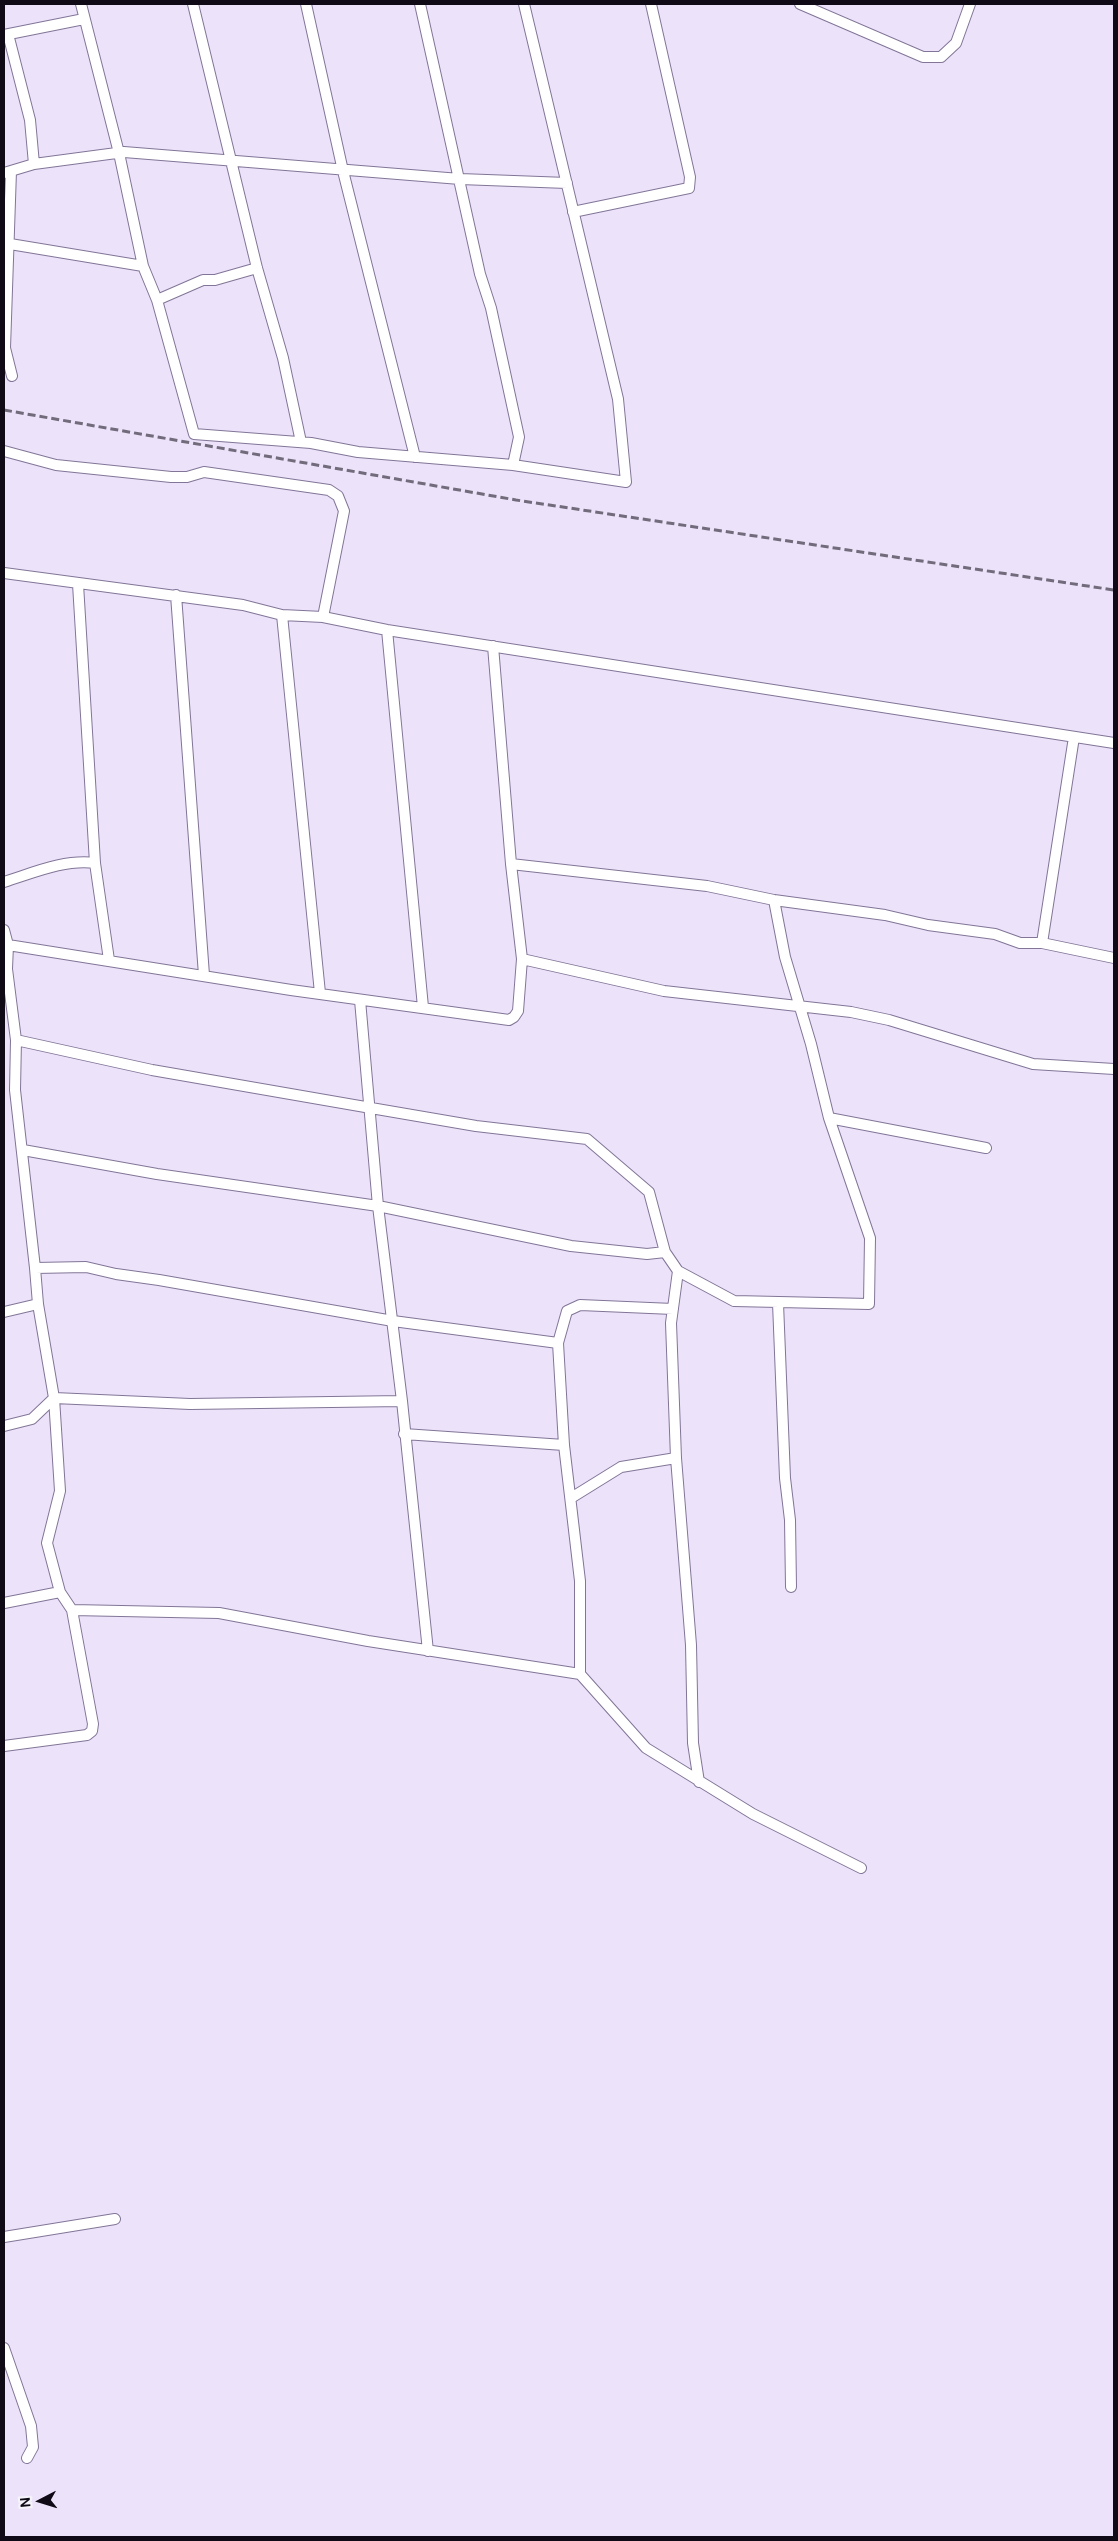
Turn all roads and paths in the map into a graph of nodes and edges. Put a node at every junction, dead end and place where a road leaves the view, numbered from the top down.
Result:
1 (81, 4) edge
2 (193, 4) edge
3 (306, 4) edge
4 (420, 4) edge
5 (524, 4) edge
6 (650, 4) edge
7 (800, 4) edge
8 (970, 4) edge
9 (84, 19) junction
10 (6, 35) edge
11 (119, 153) junction
12 (232, 162) junction
13 (34, 164) junction
14 (343, 171) junction
15 (7, 172) edge
16 (460, 179) junction
17 (567, 183) junction
18 (573, 212) junction
19 (10, 244) junction
20 (143, 266) junction
21 (257, 268) junction
22 (157, 300) junction
23 (12, 376) dead end
24 (301, 442) junction
25 (4, 451) edge
26 (416, 457) junction
27 (512, 465) junction
28 (4, 573) edge
29 (78, 584) junction
30 (176, 595) junction
31 (282, 615) junction
32 (323, 617) junction
33 (387, 630) junction
34 (493, 646) junction
35 (1074, 737) junction
36 (1114, 743) edge
37 (95, 863) junction
38 (510, 864) junction
39 (4, 882) edge
40 (774, 900) junction
41 (4, 930) edge
42 (1042, 943) junction
43 (8, 945) junction
44 (1114, 958) edge
45 (522, 959) junction
46 (109, 960) junction
47 (6, 970) edge
48 (204, 976) junction
49 (320, 993) junction
50 (360, 1000) junction
51 (423, 1007) junction
52 (801, 1007) junction
53 (16, 1040) junction
54 (1114, 1070) edge
55 (15, 1090) junction
56 (4, 1093) edge
57 (371, 1108) junction
58 (829, 1118) junction
59 (986, 1148) dead end
60 (23, 1150) junction
61 (378, 1206) junction
62 (665, 1252) junction
63 (36, 1268) junction
64 (678, 1271) junction
65 (778, 1303) junction
66 (38, 1304) junction
67 (673, 1309) junction
68 (4, 1312) edge
69 (393, 1321) junction
70 (558, 1343) junction
71 (54, 1398) junction
72 (402, 1402) junction
73 (4, 1426) edge
74 (404, 1434) junction
75 (564, 1445) junction
76 (676, 1458) junction
77 (570, 1498) junction
78 (791, 1587) dead end
79 (60, 1592) junction
80 (4, 1603) edge
81 (72, 1610) junction
82 (428, 1651) junction
83 (580, 1674) junction
84 (4, 1746) edge
85 (698, 1782) junction
86 (861, 1868) dead end
87 (115, 2219) dead end
88 (4, 2237) edge
89 (4, 2348) edge
90 (27, 2458) dead end

1 - 9 street
2 - 12 street
3 - 14 street
4 - 16 street
5 - 17 street
6 - 18 street
7 - 8 street
9 - 10 street
9 - 11 street
10 - 13 street
11 - 12 street
11 - 13 street
11 - 20 street
12 - 14 street
12 - 21 street
13 - 15 street
14 - 16 street
14 - 26 street
15 - 19 street
16 - 17 street
16 - 27 street
17 - 18 street
18 - 27 street
19 - 20 street
19 - 23 street
20 - 22 street
21 - 22 street
21 - 24 street
22 - 24 street
24 - 26 street
25 - 32 street
26 - 27 street
28 - 29 street
29 - 30 street
29 - 37 street
30 - 31 street
30 - 48 street
31 - 32 street
31 - 49 street
32 - 33 street
33 - 34 street
33 - 51 street
34 - 35 street
34 - 38 street
35 - 36 street
35 - 42 street
37 - 39 street
37 - 46 street
38 - 40 street
38 - 45 street
40 - 42 street
40 - 52 street
41 - 43 street
42 - 44 street
43 - 46 street
43 - 47 street
45 - 51 street
45 - 52 street
46 - 48 street
47 - 53 street
48 - 49 street
49 - 50 street
50 - 51 street
50 - 57 street
52 - 54 street
52 - 58 street
53 - 55 street
53 - 57 street
55 - 56 street
55 - 60 street
57 - 61 street
57 - 62 street
58 - 59 street
58 - 65 street
60 - 61 street
60 - 63 street
61 - 62 street
61 - 69 street
62 - 64 street
63 - 66 street
63 - 69 street
64 - 65 street
64 - 67 street
65 - 78 street
66 - 68 street
66 - 71 street
67 - 70 street
67 - 76 street
69 - 70 street
69 - 72 street
70 - 75 street
71 - 72 street
71 - 73 street
71 - 79 street
72 - 74 street
74 - 75 street
74 - 82 street
75 - 77 street
76 - 77 street
76 - 85 street
77 - 83 street
79 - 80 street
79 - 81 street
81 - 82 street
81 - 84 street
82 - 83 street
83 - 85 street
85 - 86 street
87 - 88 street
89 - 90 street

